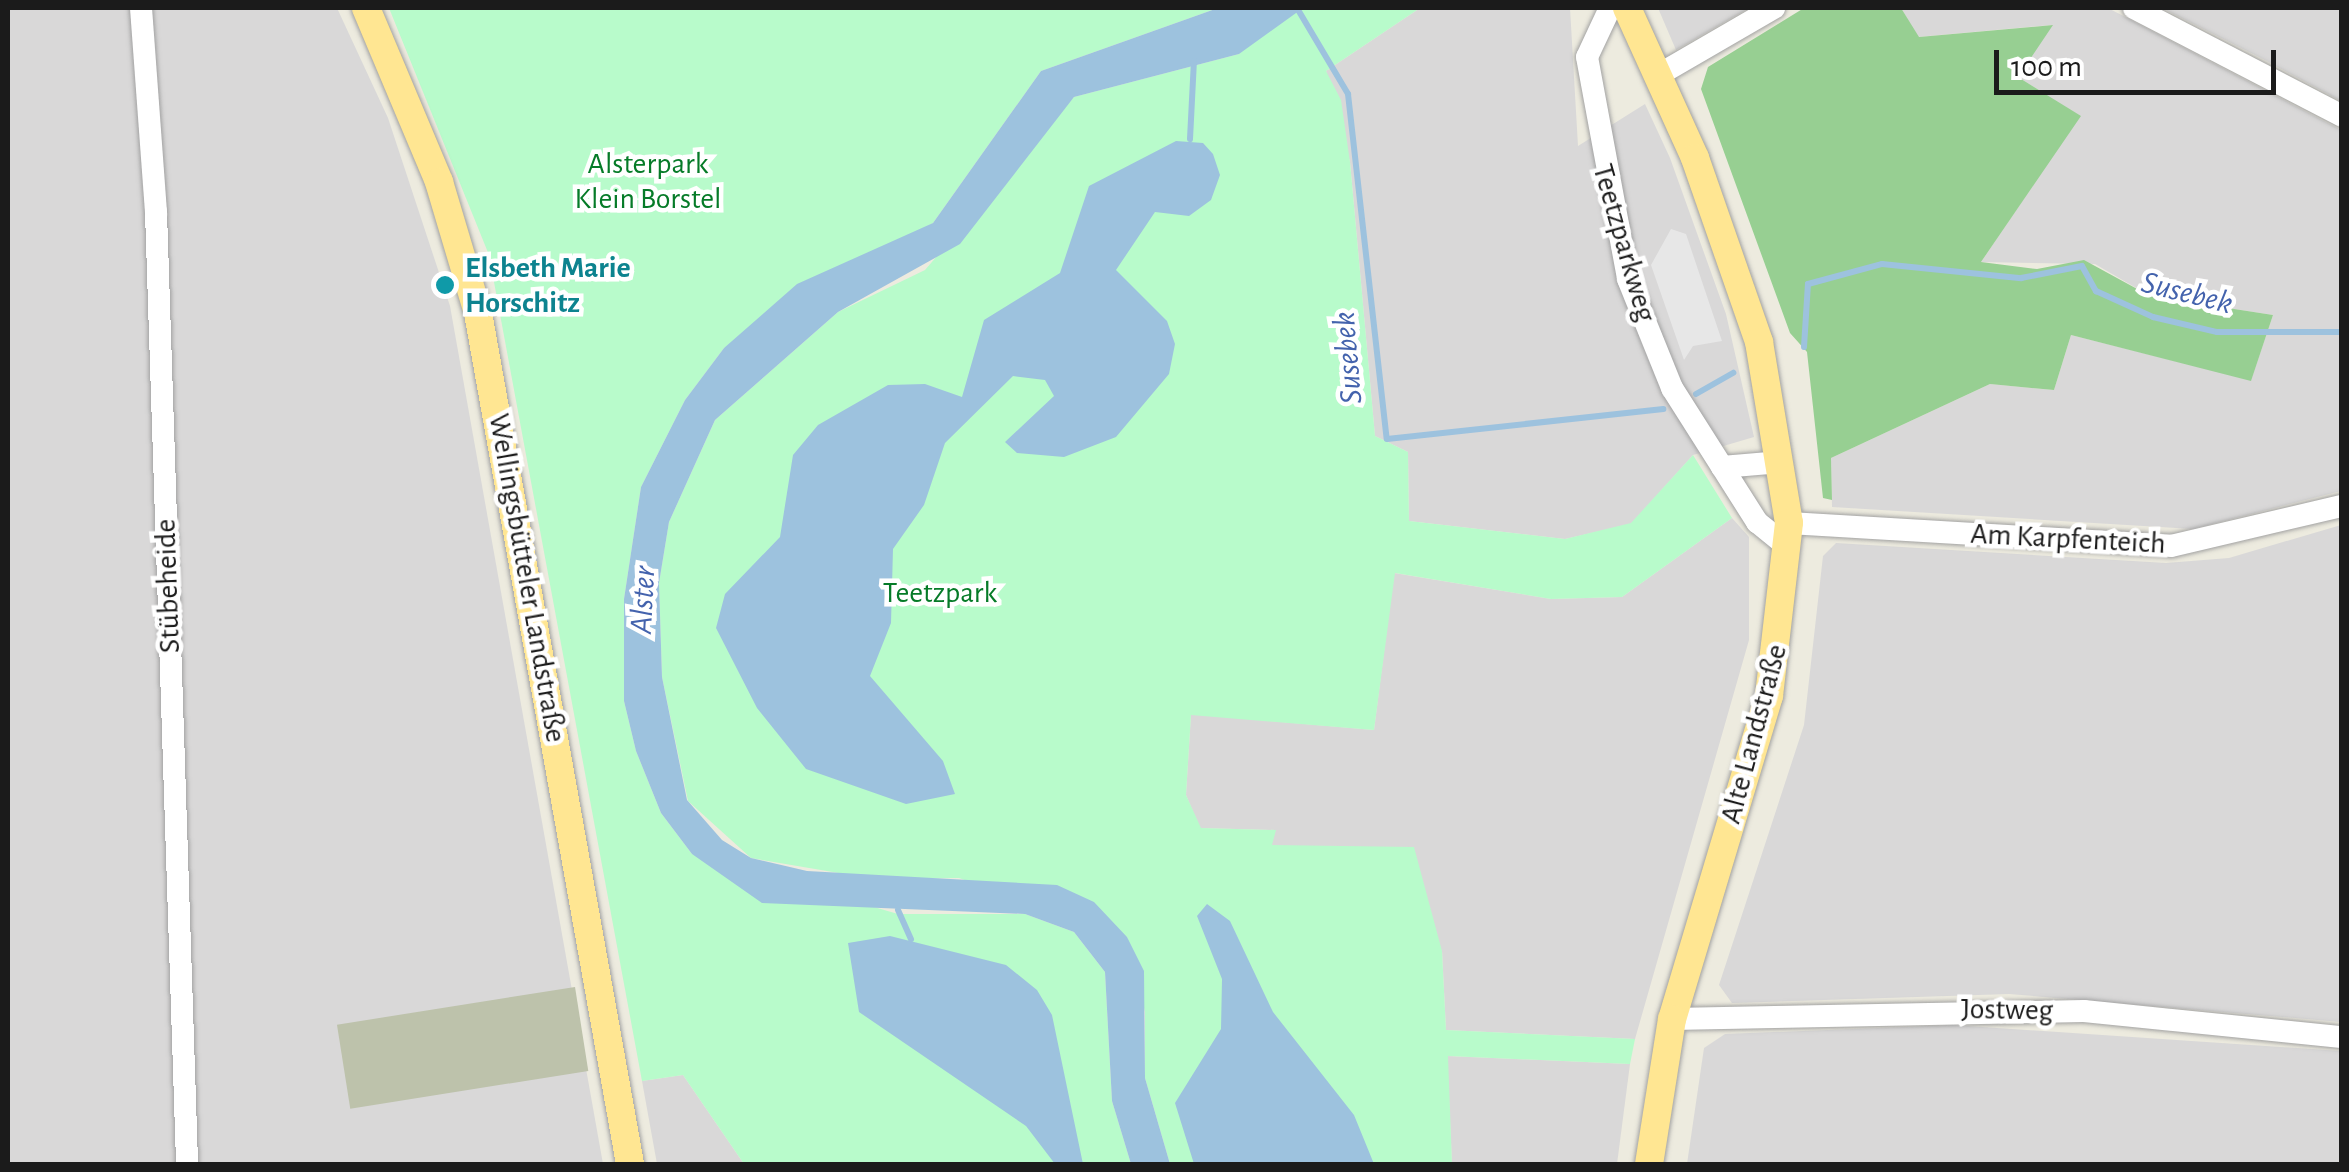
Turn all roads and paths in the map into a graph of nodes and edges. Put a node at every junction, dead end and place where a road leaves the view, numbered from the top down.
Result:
1 (141, 8) edge
2 (366, 8) edge
3 (1610, 8) edge
4 (1627, 8) edge
5 (1774, 8) edge
6 (2134, 8) edge
7 (1660, 74) junction
8 (2342, 116) edge
9 (1781, 462) junction
10 (1722, 467) junction
11 (2342, 506) edge
12 (1789, 535) junction
13 (1672, 1020) junction
14 (2342, 1037) edge
15 (187, 1164) edge
16 (630, 1164) edge
17 (1649, 1164) edge

1 - 15 street, Stübeheide
2 - 16 main road, Wellingsbütteler Landstraße
3 - 10 street, Teetzparkweg
4 - 7 main road, Alte Landstraße
5 - 7 street
6 - 8 street
7 - 9 main road, Alte Landstraße
9 - 10 street
9 - 12 main road, Alte Landstraße
10 - 12 street, Teetzparkweg
11 - 12 street, Am Karpfenteich
12 - 13 main road, Alte Landstraße
13 - 14 street, Jostweg
13 - 17 main road, Alte Landstraße

